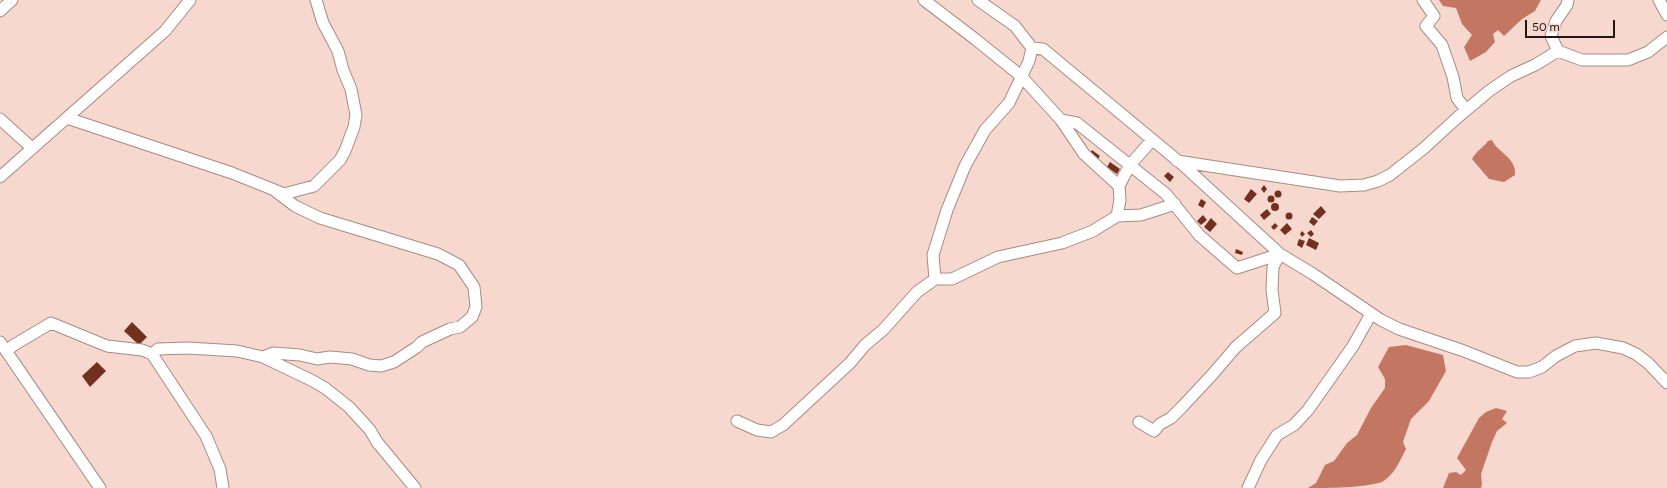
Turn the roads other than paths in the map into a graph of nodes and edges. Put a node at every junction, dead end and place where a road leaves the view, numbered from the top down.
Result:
1 (12, 0) edge
2 (190, 0) edge
3 (316, 0) edge
4 (924, 0) edge
5 (978, 0) edge
6 (1423, 0) edge
7 (1568, 0) edge
8 (1659, 0) edge
9 (0, 11) edge
10 (1667, 15) edge
11 (1667, 38) edge
12 (1032, 48) junction
13 (1558, 50) junction
14 (1022, 76) junction
15 (1466, 110) junction
16 (67, 118) junction
17 (0, 119) edge
18 (1061, 120) junction
19 (1152, 140) junction
20 (32, 148) junction
21 (1177, 161) junction
22 (1130, 165) junction
23 (0, 177) edge
24 (1120, 186) junction
25 (274, 190) junction
26 (1175, 204) junction
27 (1117, 216) junction
28 (1280, 254) junction
29 (935, 279) junction
30 (1371, 314) junction
31 (3, 346) edge
32 (152, 354) junction
33 (263, 357) junction
34 (1667, 383) edge
35 (737, 421) dead end
36 (1139, 422) dead end
37 (100, 488) edge
38 (223, 488) edge
39 (415, 488) edge
40 (1248, 488) edge

1 - 9 street
2 - 16 street
3 - 25 street
4 - 14 street
5 - 12 street
6 - 15 street
7 - 13 street
8 - 10 street
11 - 13 street
12 - 14 street
12 - 19 street
13 - 15 street
14 - 18 street
14 - 29 street
15 - 21 street
16 - 20 street
16 - 25 street
17 - 20 street
18 - 22 street
18 - 24 street
19 - 21 street
19 - 22 street
20 - 23 street
21 - 28 street
22 - 24 street
22 - 26 street
24 - 27 street
25 - 33 street
26 - 27 street
26 - 28 street
27 - 29 street
28 - 30 street
28 - 36 street
29 - 35 street
30 - 34 street
30 - 40 street
31 - 32 street
31 - 37 street
32 - 33 street
32 - 38 street
33 - 39 street

